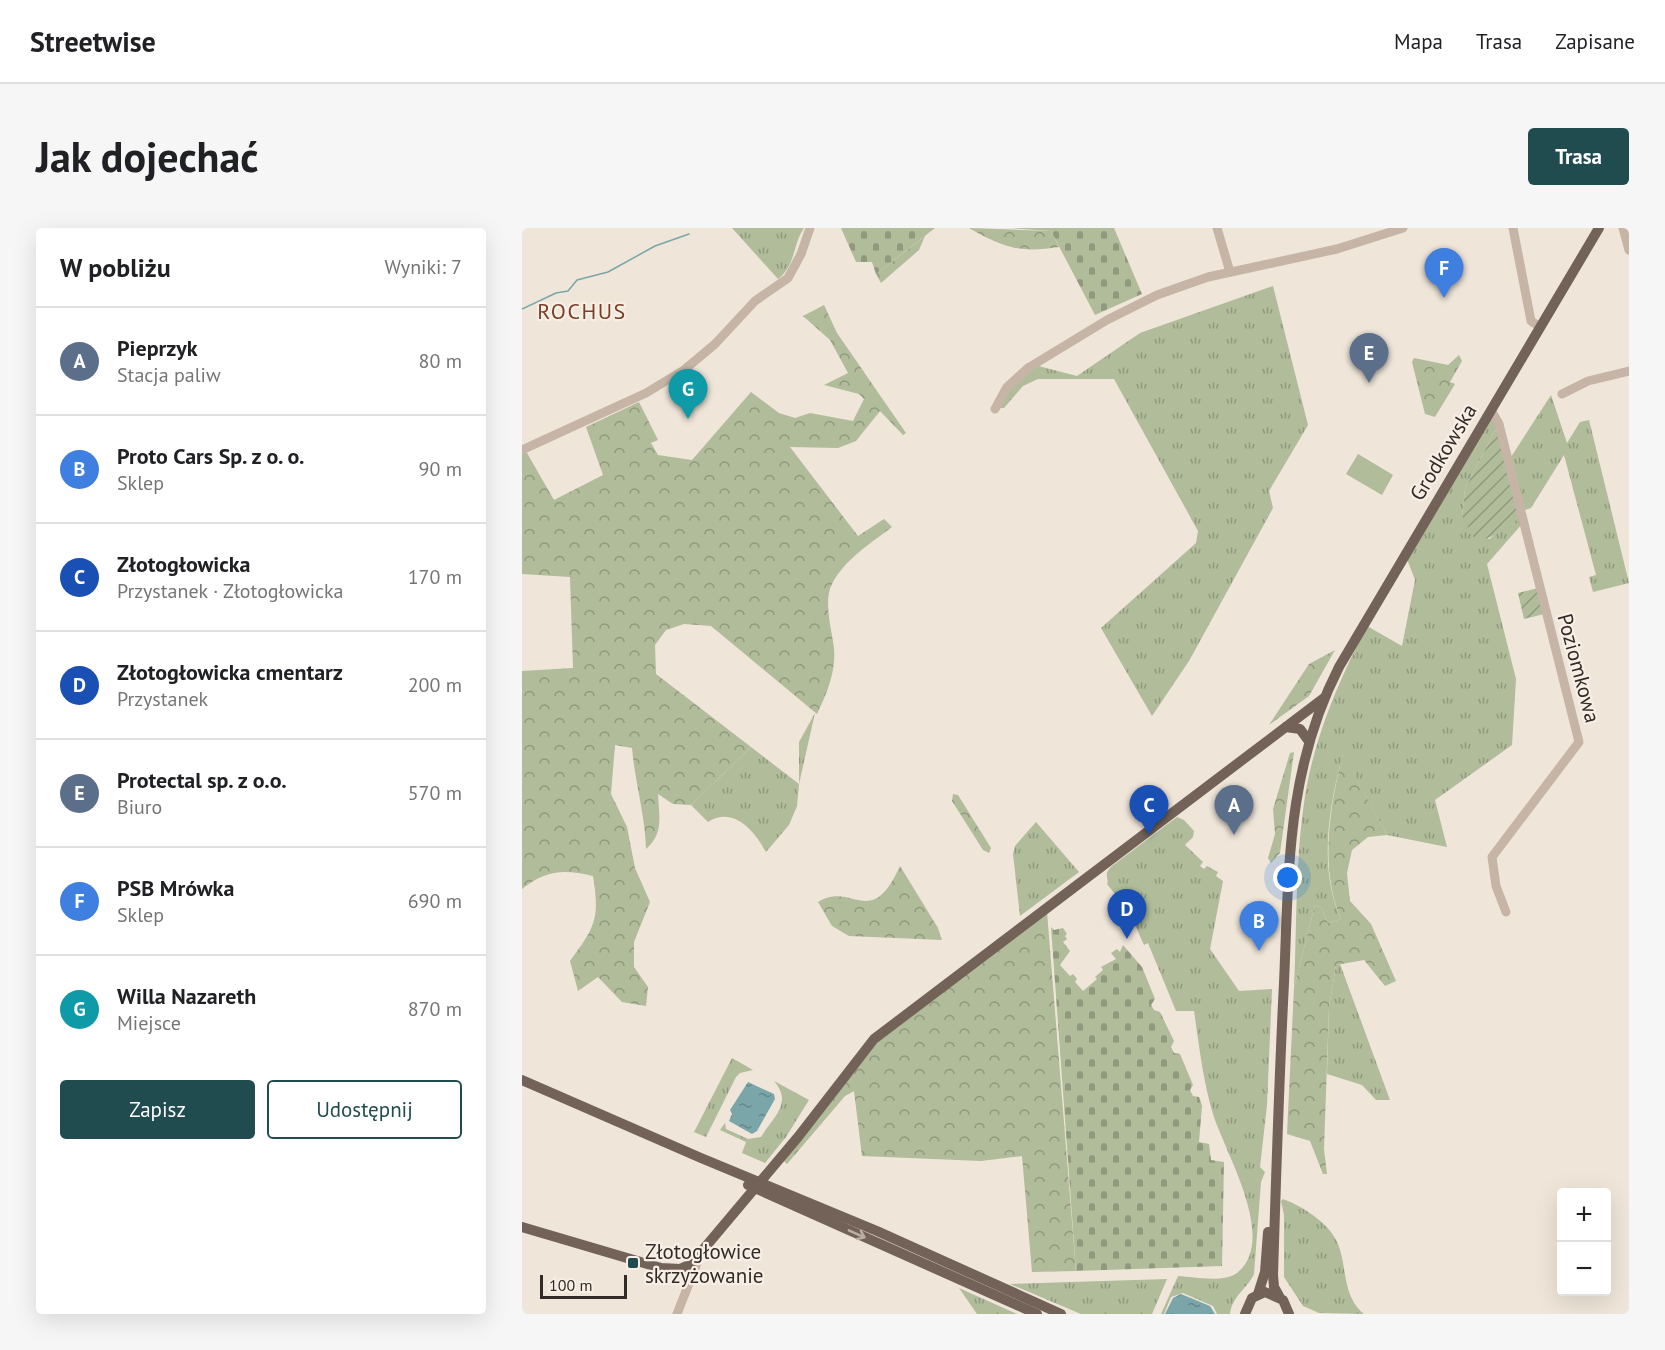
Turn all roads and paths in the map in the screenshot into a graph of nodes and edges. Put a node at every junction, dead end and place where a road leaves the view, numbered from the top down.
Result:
1 (810, 228) edge
2 (1217, 228) edge
3 (1403, 228) edge
4 (1513, 228) edge
5 (1599, 228) edge
6 (1623, 228) edge
7 (1629, 250) edge
8 (1230, 272) junction
9 (1540, 327) junction
10 (1629, 371) edge
11 (1562, 394) dead end
12 (995, 409) dead end
13 (1491, 410) junction
14 (522, 450) edge
15 (1324, 698) junction
16 (1296, 717) junction
17 (1313, 725) junction
18 (1286, 727) junction
19 (1308, 740) junction
20 (1506, 912) dead end
21 (522, 1080) edge
22 (522, 1086) edge
23 (1275, 1166) junction
24 (744, 1179) junction
25 (767, 1190) junction
26 (522, 1227) edge
27 (699, 1258) junction
28 (674, 1269) junction
29 (687, 1286) junction
30 (1258, 1294) junction
31 (1279, 1296) junction
32 (1291, 1312) edge
33 (677, 1314) edge
34 (1037, 1314) edge
35 (1061, 1314) edge
36 (1245, 1314) edge

1 - 14 street
2 - 8 street
3 - 8 street
4 - 9 street
5 - 9 main road, Grodkowska
6 - 7 street
8 - 12 street
9 - 13 main road, Grodkowska
10 - 11 street
13 - 15 main road, Grodkowska
13 - 20 street, Poziomkowa
15 - 16 main road
15 - 17 main road, Grodkowska
16 - 17 main road
16 - 18 main road
17 - 18 main road
17 - 19 main road, Grodkowska
18 - 19 main road
18 - 27 main road
19 - 23 main road, Grodkowska
21 - 24 main road
22 - 24 main road
23 - 30 main road
23 - 31 main road
24 - 25 main road
25 -> 34 main road
25 - 35 main road
26 - 28 main road
27 - 28 main road
27 - 29 street
28 - 29 street
29 - 33 street
30 - 31 main road
30 - 36 main road
31 - 32 main road

